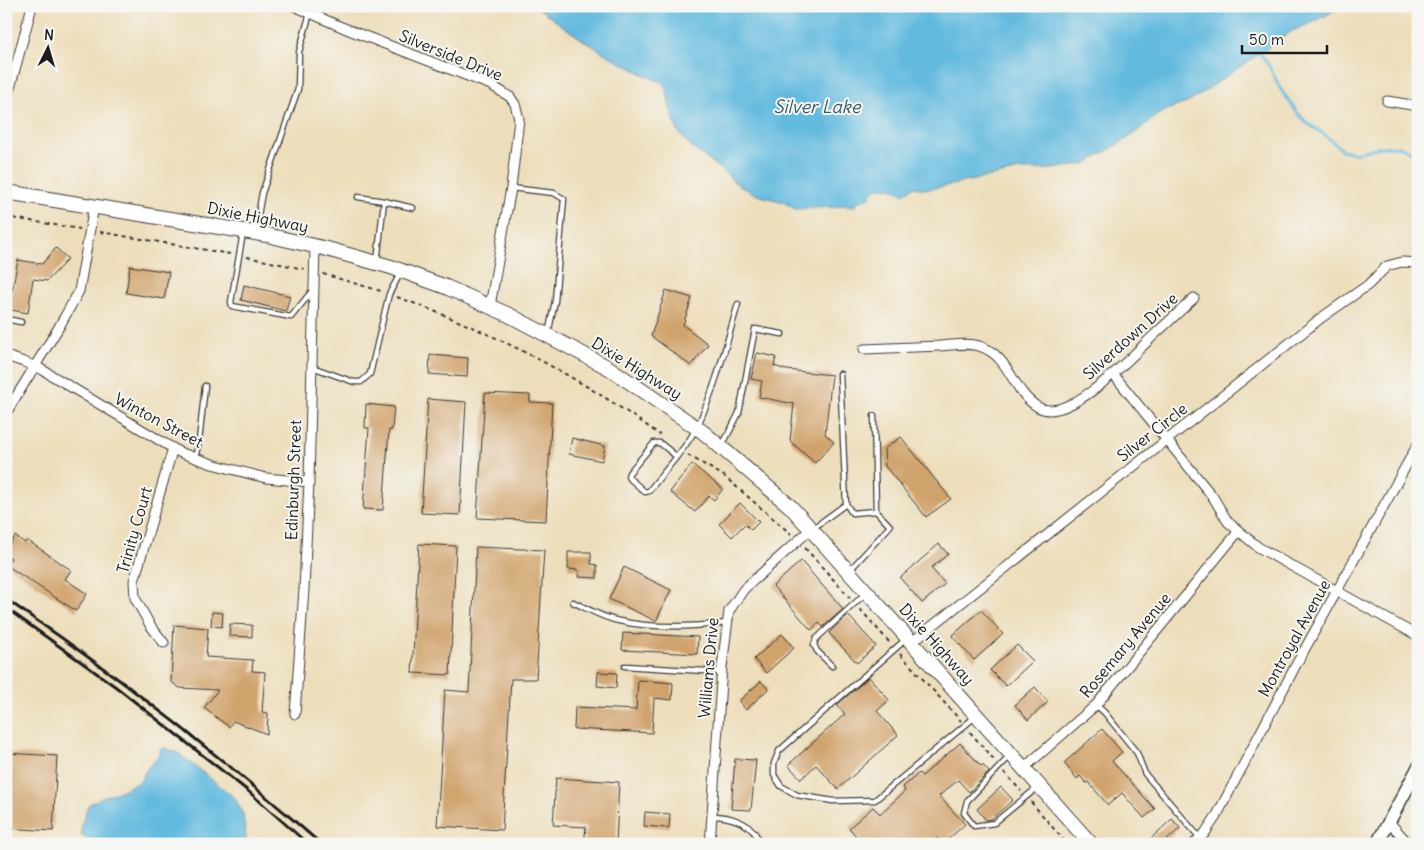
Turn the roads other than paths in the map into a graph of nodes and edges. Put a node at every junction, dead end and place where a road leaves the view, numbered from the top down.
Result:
1 (32, 6) edge
2 (294, 6) edge
3 (310, 13) junction
4 (1387, 101) dead end
5 (6, 102) edge
6 (1418, 106) edge
7 (511, 188) junction
8 (6, 192) edge
9 (358, 197) dead end
10 (384, 202) junction
11 (94, 206) junction
12 (413, 208) dead end
13 (249, 232) junction
14 (315, 246) junction
15 (377, 263) junction
16 (1418, 263) edge
17 (402, 271) junction
18 (314, 289) junction
19 (1194, 298) dead end
20 (738, 304) dead end
21 (490, 306) junction
22 (6, 319) edge
23 (21, 322) dead end
24 (782, 334) dead end
25 (547, 335) junction
26 (864, 349) dead end
27 (6, 356) edge
28 (35, 367) junction
29 (312, 368) junction
30 (840, 374) dead end
31 (1114, 375) junction
32 (205, 386) dead end
33 (6, 413) edge
34 (874, 416) dead end
35 (696, 427) junction
36 (1166, 441) junction
37 (1418, 444) edge
38 (721, 447) junction
39 (173, 448) junction
40 (676, 456) junction
41 (195, 458) junction
42 (309, 482) junction
43 (846, 504) junction
44 (876, 511) junction
45 (811, 529) junction
46 (1238, 532) junction
47 (849, 571) junction
48 (867, 592) junction
49 (1337, 592) junction
50 (573, 602) dead end
51 (727, 623) junction
52 (1418, 636) edge
53 (910, 640) junction
54 (164, 643) dead end
55 (625, 666) dead end
56 (832, 666) dead end
57 (721, 672) junction
58 (1096, 704) junction
59 (295, 714) dead end
60 (978, 715) junction
61 (1012, 754) junction
62 (1024, 768) junction
63 (1418, 768) edge
64 (1040, 786) junction
65 (712, 816) junction
66 (1389, 822) junction
67 (1197, 841) edge
68 (710, 844) edge
69 (759, 844) edge
70 (1091, 844) edge
71 (1377, 844) edge
72 (1409, 844) edge

1 - 5 street
2 - 3 street, Silverside Drive
3 - 7 street, Silverside Drive
3 - 13 lane
4 - 6 street
7 - 21 street, Silverside Drive
7 - 25 lane
8 - 11 main road, Dixie Highway
9 - 10 lane
10 - 12 lane
10 - 15 lane
11 - 13 main road, Dixie Highway
11 - 28 street
13 - 14 main road, Dixie Highway
13 - 18 lane
14 - 15 main road, Dixie Highway
14 - 18 street, Edinburgh Street
15 - 17 main road, Dixie Highway
16 - 36 street, Silver Circle
17 - 21 main road, Dixie Highway
17 - 29 lane
18 - 29 street, Edinburgh Street
19 - 31 street, Silverdown Drive
20 - 35 lane
21 - 25 main road, Dixie Highway
22 - 23 lane
24 - 38 lane
25 - 35 main road, Dixie Highway
26 - 31 street, Silverdown Drive
27 - 28 street, Winton Street
28 - 33 street
28 - 39 street, Winton Street
29 - 42 street, Edinburgh Street
30 - 43 lane
31 - 36 street
32 - 41 lane
34 - 44 lane
35 - 38 main road, Dixie Highway
35 - 40 lane
36 - 46 street
36 - 53 street, Silver Circle
37 - 49 street, Montroyal Avenue
38 - 45 main road, Dixie Highway
39 - 41 street, Winton Street
39 - 54 street, Trinity Court
40 - 40 lane
41 - 42 street, Winton Street
42 - 59 street, Edinburgh Street
43 - 44 lane
43 - 45 lane
44 - 47 lane
45 - 47 main road, Dixie Highway
45 - 51 street, Williams Drive
46 - 49 street
46 - 58 street, Rosemary Avenue
47 - 48 main road, Dixie Highway
48 - 53 main road, Dixie Highway
48 - 56 lane
49 - 52 street
49 - 67 street, Montroyal Avenue
50 - 51 lane
51 - 57 street, Williams Drive
53 - 60 main road, Dixie Highway
53 - 60 lane
55 - 57 lane
57 - 65 street, Williams Drive
58 - 62 street, Rosemary Avenue
58 - 67 lane
60 - 61 main road, Dixie Highway
61 - 62 main road, Dixie Highway
61 - 64 lane
62 - 64 main road, Dixie Highway
63 - 66 street
64 - 70 main road, Dixie Highway
65 - 68 street, Williams Drive
65 - 69 lane
66 - 71 street
66 - 72 street

